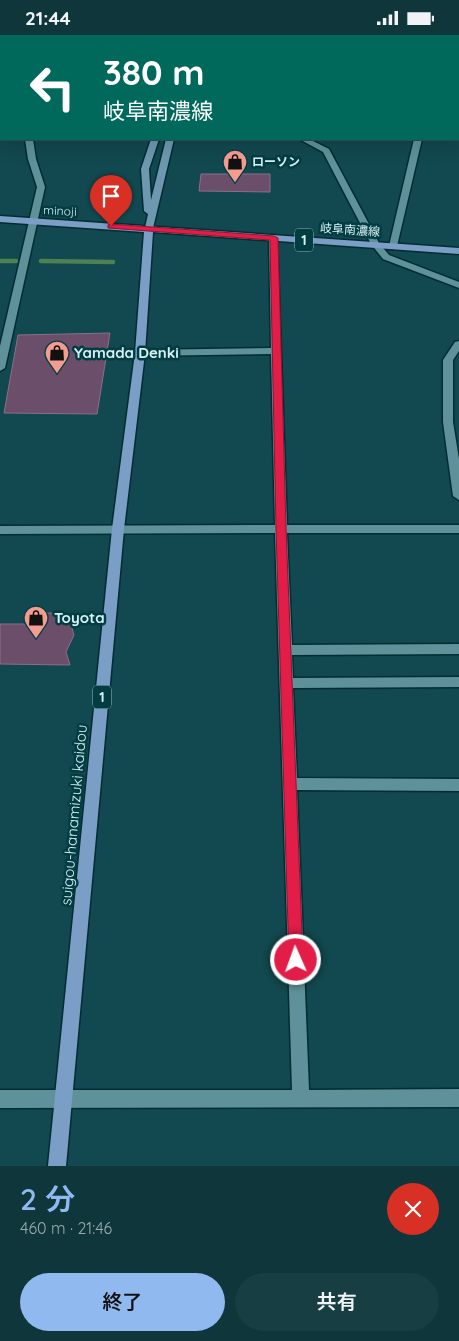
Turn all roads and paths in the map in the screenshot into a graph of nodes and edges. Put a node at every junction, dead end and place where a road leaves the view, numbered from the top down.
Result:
1 (29, 140) edge
2 (155, 140) edge
3 (170, 140) edge
4 (305, 140) edge
5 (418, 140) edge
6 (0, 219) edge
7 (34, 222) junction
8 (149, 228) junction
9 (274, 238) junction
10 (376, 244) junction
11 (393, 246) junction
12 (459, 251) edge
13 (459, 285) edge
14 (459, 344) edge
15 (276, 351) junction
16 (140, 353) junction
17 (454, 361) edge
18 (0, 368) edge
19 (453, 392) edge
20 (459, 496) edge
21 (281, 528) junction
22 (118, 529) junction
23 (459, 529) edge
24 (0, 530) edge
25 (459, 649) edge
26 (285, 650) junction
27 (459, 682) edge
28 (286, 683) junction
29 (290, 784) junction
30 (459, 785) edge
31 (301, 1098) junction
32 (459, 1098) edge
33 (0, 1099) edge
34 (63, 1099) junction
35 (57, 1166) edge

1 - 7 street
2 - 8 main road
3 - 8 main road
4 - 10 street
5 - 11 street
6 - 7 main road, minoji
7 - 8 main road, minoji
7 - 18 street
8 - 9 main road, 岐阜南濃線 / 1
8 - 16 main road, suigou-hanamizuki kaidou / 1
9 - 10 main road, 岐阜南濃線 / 1
9 - 15 street
10 - 11 main road, 岐阜南濃線 / 1
10 - 13 street
11 - 12 main road, 岐阜南濃線 / 1
14 - 17 street
15 - 16 street
15 - 21 street
16 - 22 main road, suigou-hanamizuki kaidou / 1
17 - 19 street
19 - 20 street
21 - 22 street
21 - 23 street
21 - 26 street
22 - 24 street
22 - 34 main road, suigou-hanamizuki kaidou / 1
25 - 26 street
26 - 28 street
27 - 28 street
28 - 29 street
29 - 30 street
29 - 31 street
31 - 32 street
31 - 34 street
33 - 34 street
34 - 35 main road, suigou-hanamizuki kaidou / 1

